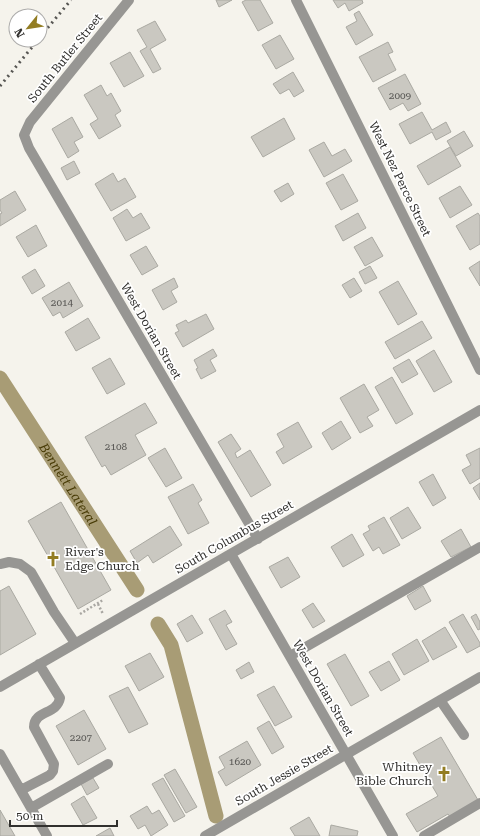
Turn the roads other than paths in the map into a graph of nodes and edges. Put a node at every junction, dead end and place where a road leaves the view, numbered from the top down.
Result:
1 (129, 0) edge
2 (296, 0) edge
3 (24, 135) joint
4 (480, 370) edge
5 (480, 410) edge
6 (258, 539) junction
7 (480, 547) edge
8 (231, 554) junction
9 (0, 564) edge
10 (75, 643) junction
11 (290, 656) junction
12 (39, 664) junction
13 (480, 677) edge
14 (0, 687) edge
15 (440, 700) junction
16 (464, 735) dead end
17 (0, 754) edge
18 (346, 754) junction
19 (108, 764) dead end
20 (21, 790) junction
21 (480, 804) edge
22 (31, 808) junction
23 (47, 836) edge
24 (205, 836) edge
25 (393, 836) edge
26 (424, 836) edge

1 - 3 street, South Butler Street
2 - 4 street, West Nez Perce Street
3 - 6 street, West Dorian Street
5 - 6 street, South Columbus Street
6 - 8 street, South Columbus Street
7 - 11 street
8 - 10 street, South Columbus Street
8 - 11 street, West Dorian Street
9 - 10 street
10 - 12 street, South Columbus Street
11 - 18 street, West Dorian Street
12 - 14 street, South Columbus Street
12 - 20 street
13 - 15 street, South Jessie Street
15 - 16 street
15 - 18 street, South Jessie Street
17 - 20 street
18 - 24 street, South Jessie Street
18 - 25 street, West Dorian Street
19 - 22 street
20 - 22 street
21 - 26 street
22 - 23 street

